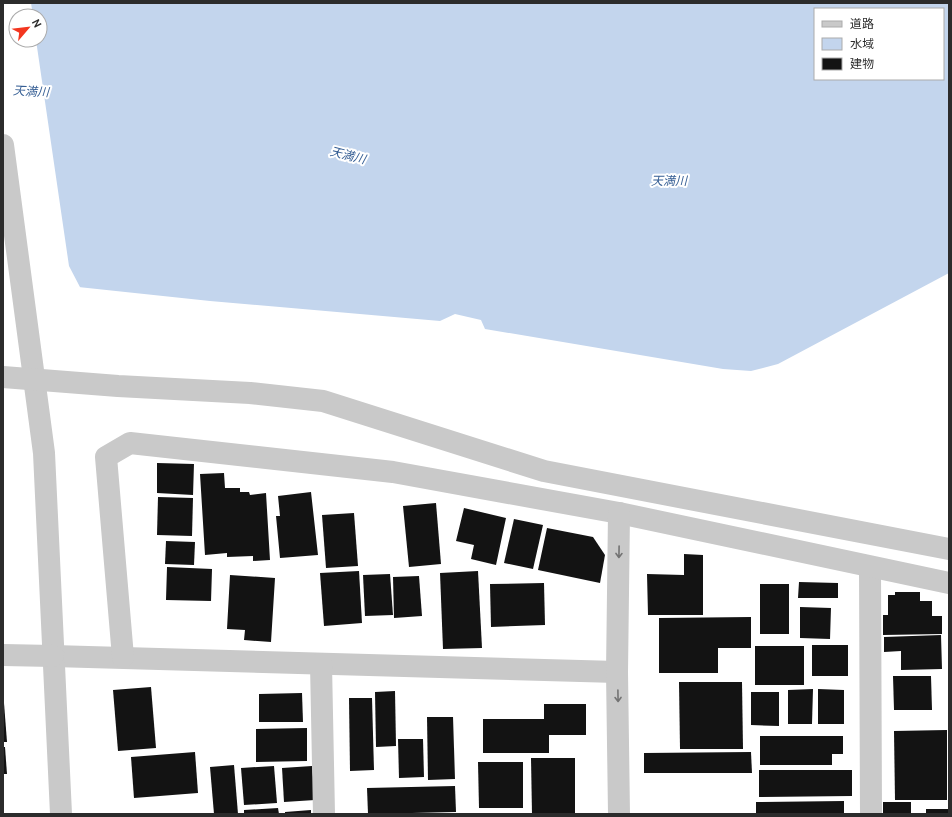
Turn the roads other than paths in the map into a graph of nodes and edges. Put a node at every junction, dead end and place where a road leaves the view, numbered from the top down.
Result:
1 (3, 145) edge
2 (3, 377) edge
3 (36, 380) junction
4 (619, 513) junction
5 (949, 549) edge
6 (870, 568) junction
7 (949, 583) edge
8 (3, 655) edge
9 (53, 656) junction
10 (123, 658) junction
11 (321, 664) junction
12 (617, 672) junction
13 (61, 814) edge
14 (324, 814) edge
15 (619, 814) edge
16 (871, 814) edge

1 - 3 street
2 - 3 street
3 - 5 street
3 - 9 street
4 - 6 street
4 - 10 street
4 -> 12 street
6 - 7 street
6 - 16 street
8 - 9 street
9 - 10 street
9 - 13 street
10 - 11 street
11 - 12 street
11 - 14 street
12 -> 15 street

